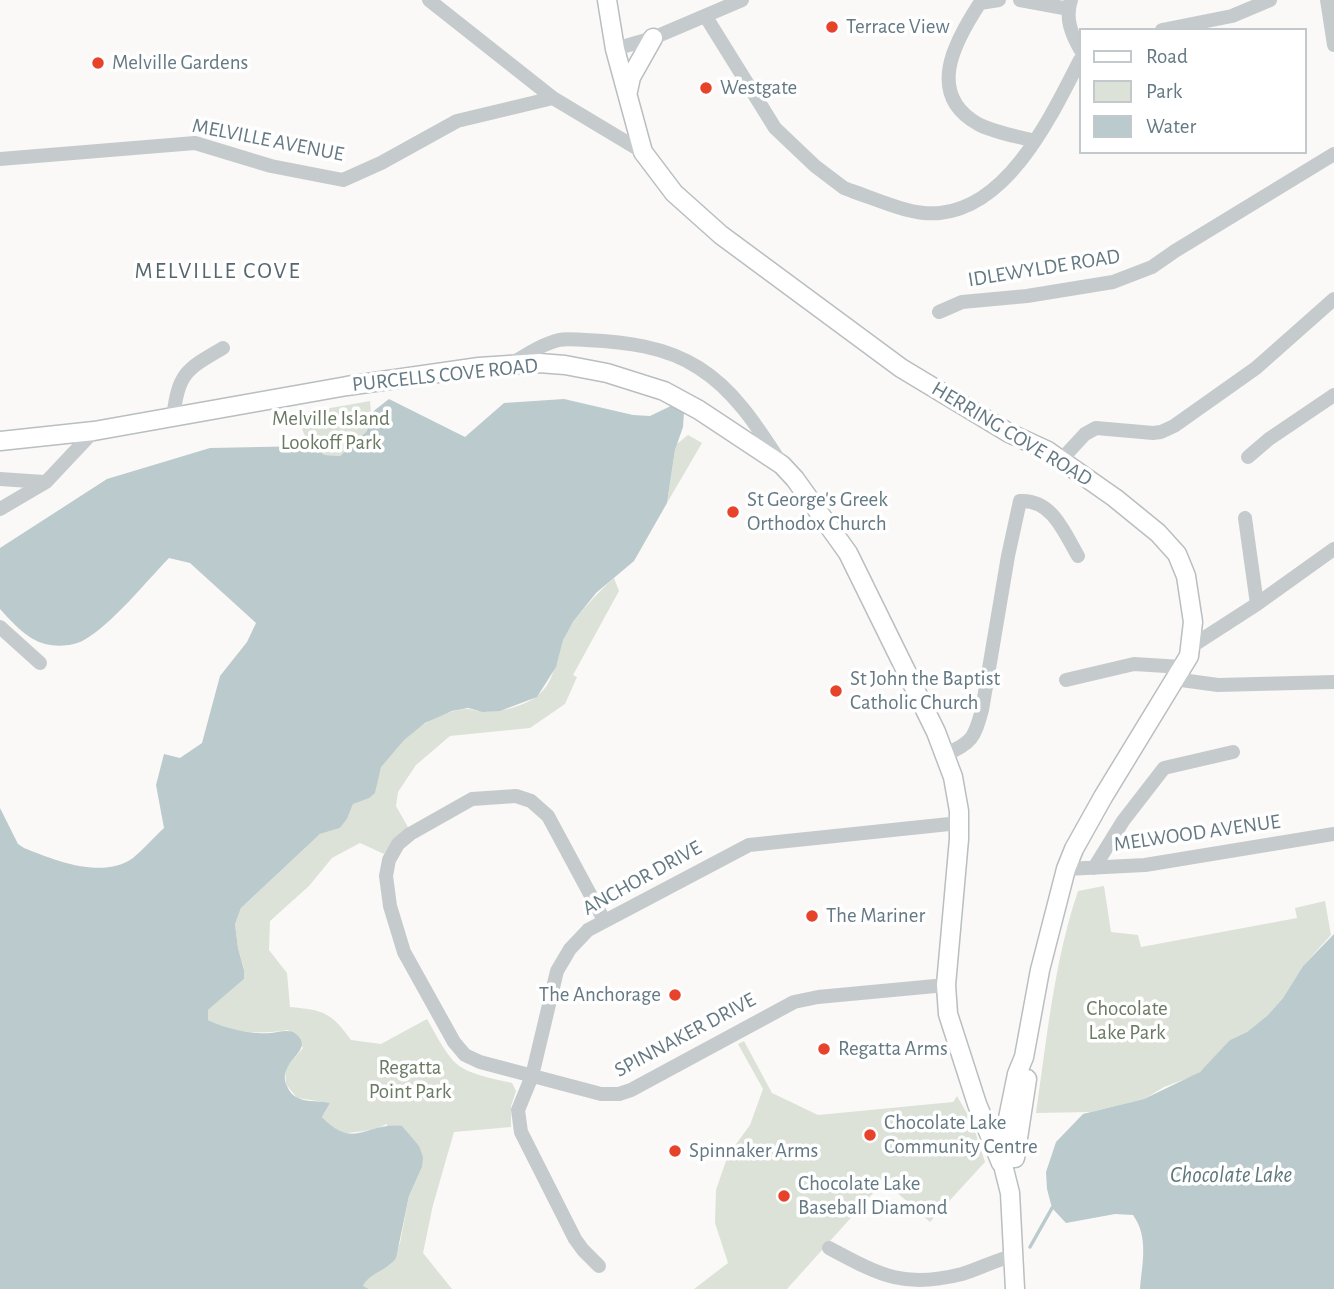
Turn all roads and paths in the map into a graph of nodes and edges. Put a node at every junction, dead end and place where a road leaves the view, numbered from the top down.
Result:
1 (429, 0) edge
2 (607, 0) edge
3 (743, 0) edge
4 (999, 0) edge
5 (1020, 0) edge
6 (1269, 0) edge
7 (1327, 0) edge
8 (1070, 5) edge
9 (706, 17) junction
10 (1172, 28) edge
11 (653, 38) junction
12 (1078, 44) edge
13 (1334, 45) edge
14 (615, 49) junction
15 (1078, 64) edge
16 (628, 95) junction
17 (553, 97) junction
18 (1035, 141) junction
19 (643, 152) junction
20 (1334, 154) edge
21 (0, 159) edge
22 (1334, 299) edge
23 (939, 312) dead end
24 (223, 348) dead end
25 (511, 364) junction
26 (1334, 395) edge
27 (173, 418) junction
28 (94, 432) junction
29 (0, 441) edge
30 (1248, 457) dead end
31 (1060, 461) junction
32 (782, 464) junction
33 (0, 479) edge
34 (46, 482) junction
35 (0, 509) edge
36 (1245, 518) dead end
37 (1334, 549) edge
38 (1078, 556) dead end
39 (1258, 604) junction
40 (0, 627) edge
41 (1192, 646) junction
42 (40, 663) dead end
43 (1178, 673) junction
44 (1066, 680) dead end
45 (1334, 682) edge
46 (1233, 752) dead end
47 (945, 755) junction
48 (959, 823) junction
49 (1334, 834) edge
50 (1094, 868) junction
51 (1066, 869) junction
52 (604, 920) junction
53 (946, 985) junction
54 (532, 1076) junction
55 (973, 1090) junction
56 (1015, 1111) junction
57 (1004, 1169) junction
58 (1010, 1193) junction
59 (829, 1248) dead end
60 (1013, 1256) junction
61 (599, 1265) dead end
62 (1015, 1289) edge

1 - 17 street
2 - 14 main road, HERRING COVE ROAD
3 - 9 street
4 - 18 street
5 - 8 street
6 - 10 street
7 - 13 street
8 - 12 street
9 - 11 street
9 - 18 street
11 - 14 street
11 - 16 main road
14 - 16 main road, HERRING COVE ROAD
15 - 18 street
16 - 19 main road, HERRING COVE ROAD
17 - 19 street
17 - 21 street, MELVILLE AVENUE
19 - 31 main road, HERRING COVE ROAD
20 - 23 street, IDLEWYLDE ROAD
22 - 31 street
24 - 27 street
25 - 27 main road, PURCELLS COVE ROAD
25 - 32 main road, PURCELLS COVE ROAD
25 - 32 street
26 - 30 street
27 - 28 main road, PURCELLS COVE ROAD
28 - 29 main road, PURCELLS COVE ROAD
28 - 34 street
31 - 41 main road, HERRING COVE ROAD
32 - 47 main road, PURCELLS COVE ROAD
33 - 34 street
34 - 35 street
36 - 39 street
37 - 39 street
38 - 47 street
39 - 41 street
40 - 42 street
41 - 43 main road, HERRING COVE ROAD
43 - 44 street
43 - 45 street
43 - 51 main road, HERRING COVE ROAD
46 - 50 street
47 - 48 main road, PURCELLS COVE ROAD
48 - 52 street, ANCHOR DRIVE
48 - 53 main road, PURCELLS COVE ROAD
49 - 50 street, MELWOOD AVENUE
50 - 51 street, MELWOOD AVENUE
51 - 56 main road, HERRING COVE ROAD
52 - 54 street, ANCHOR DRIVE
52 - 54 street, SPINNAKER DRIVE
53 - 54 street, SPINNAKER DRIVE
53 - 55 main road, PURCELLS COVE ROAD
54 - 61 street, ANCHOR DRIVE
55 - 56 main road
55 - 57 main road, PURCELLS COVE ROAD
56 - 57 main road, HERRING COVE ROAD
56 - 58 main road, HERRING COVE ROAD
57 - 58 main road, HERRING COVE ROAD
58 - 60 main road, HERRING COVE ROAD
59 - 60 street
60 - 62 main road, HERRING COVE ROAD

